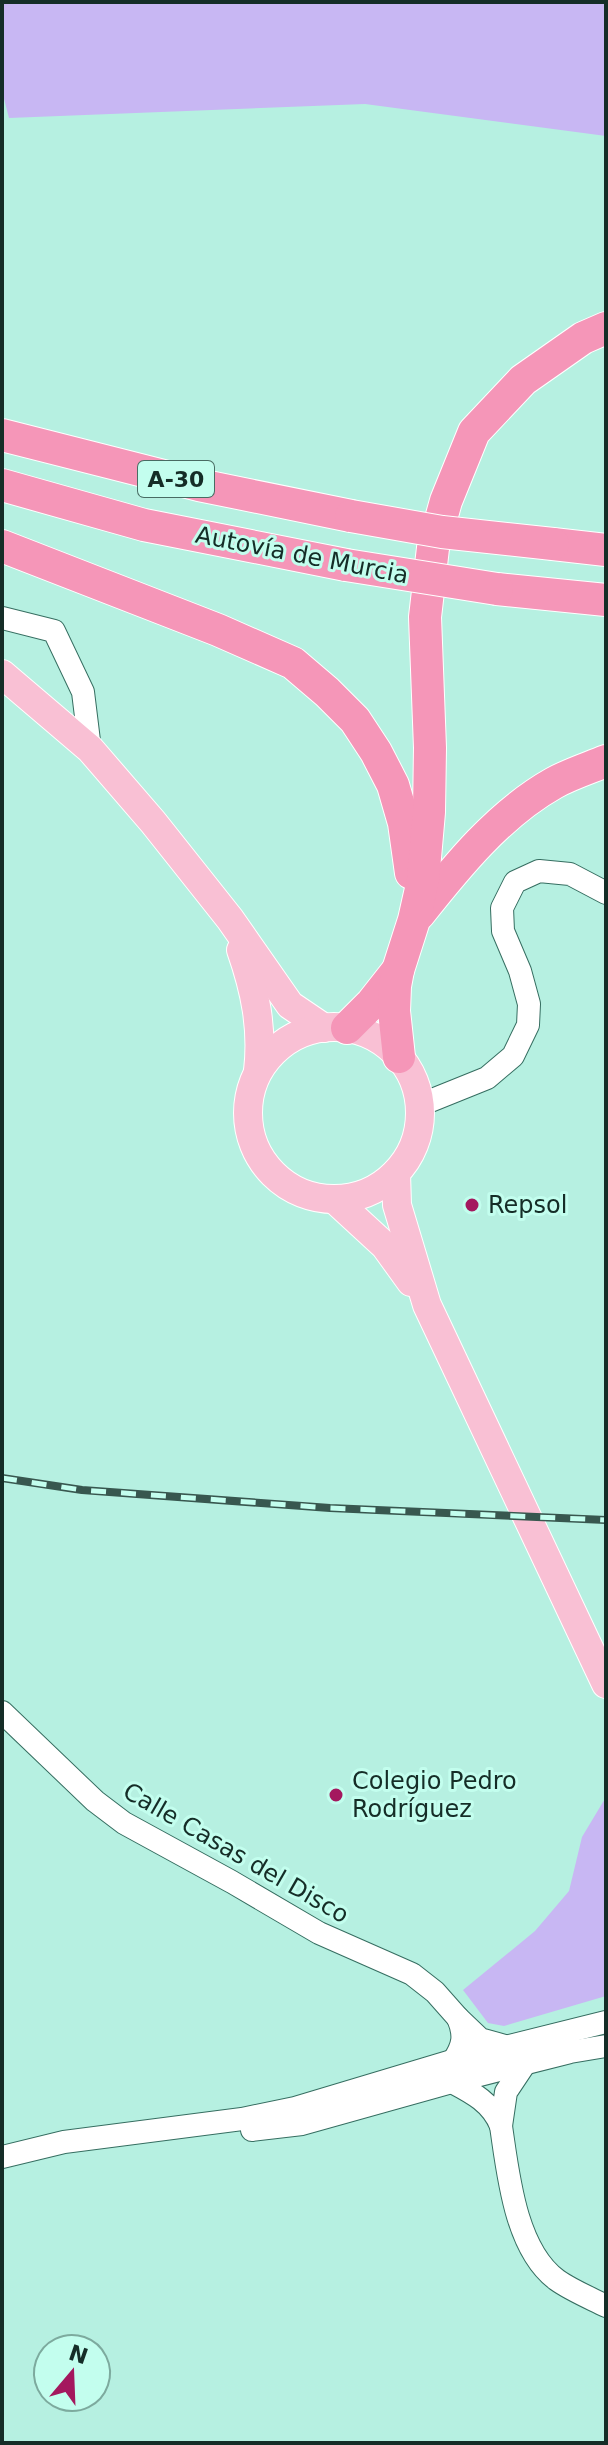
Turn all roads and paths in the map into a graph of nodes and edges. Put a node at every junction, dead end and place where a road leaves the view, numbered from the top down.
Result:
1 (606, 328) edge
2 (2, 435) edge
3 (2, 485) edge
4 (2, 546) edge
5 (606, 548) edge
6 (606, 600) edge
7 (2, 618) edge
8 (2, 674) edge
9 (90, 749) junction
10 (606, 761) edge
11 (606, 893) edge
12 (230, 919) junction
13 (414, 920) junction
14 (398, 970) junction
15 (336, 1028) junction
16 (399, 1057) junction
17 (258, 1071) junction
18 (420, 1105) junction
19 (396, 1173) junction
20 (334, 1199) junction
21 (427, 1305) junction
22 (606, 1684) edge
23 (2, 1712) edge
24 (458, 2018) junction
25 (606, 2022) edge
26 (606, 2046) edge
27 (506, 2047) junction
28 (524, 2065) junction
29 (453, 2071) junction
30 (501, 2126) junction
31 (2, 2157) edge
32 (2, 2167) edge
33 (606, 2306) edge

1 - 13 highway
2 - 5 highway, Autovía de Murcia / A-30, bridge
3 - 6 highway, Autovía de Murcia / A-30, bridge
4 - 13 highway
7 - 9 street
8 - 9 main road
9 - 12 main road
10 - 13 highway
11 - 18 street
12 - 15 main road
12 - 17 main road
13 - 14 highway
14 - 15 highway
14 - 16 highway
15 - 16 main road
15 - 17 main road
16 - 18 main road
17 - 20 main road
18 - 19 main road
19 - 20 main road
19 - 21 main road
20 - 21 main road
21 - 22 main road
23 - 24 street, Calle Casas del Disco
24 - 27 street, Calle Casas del Disco
24 - 29 street
25 - 27 street
26 - 28 street
27 - 29 street
28 - 29 street
28 - 30 street
29 - 30 street
29 - 31 street
29 - 32 street
30 - 33 street

